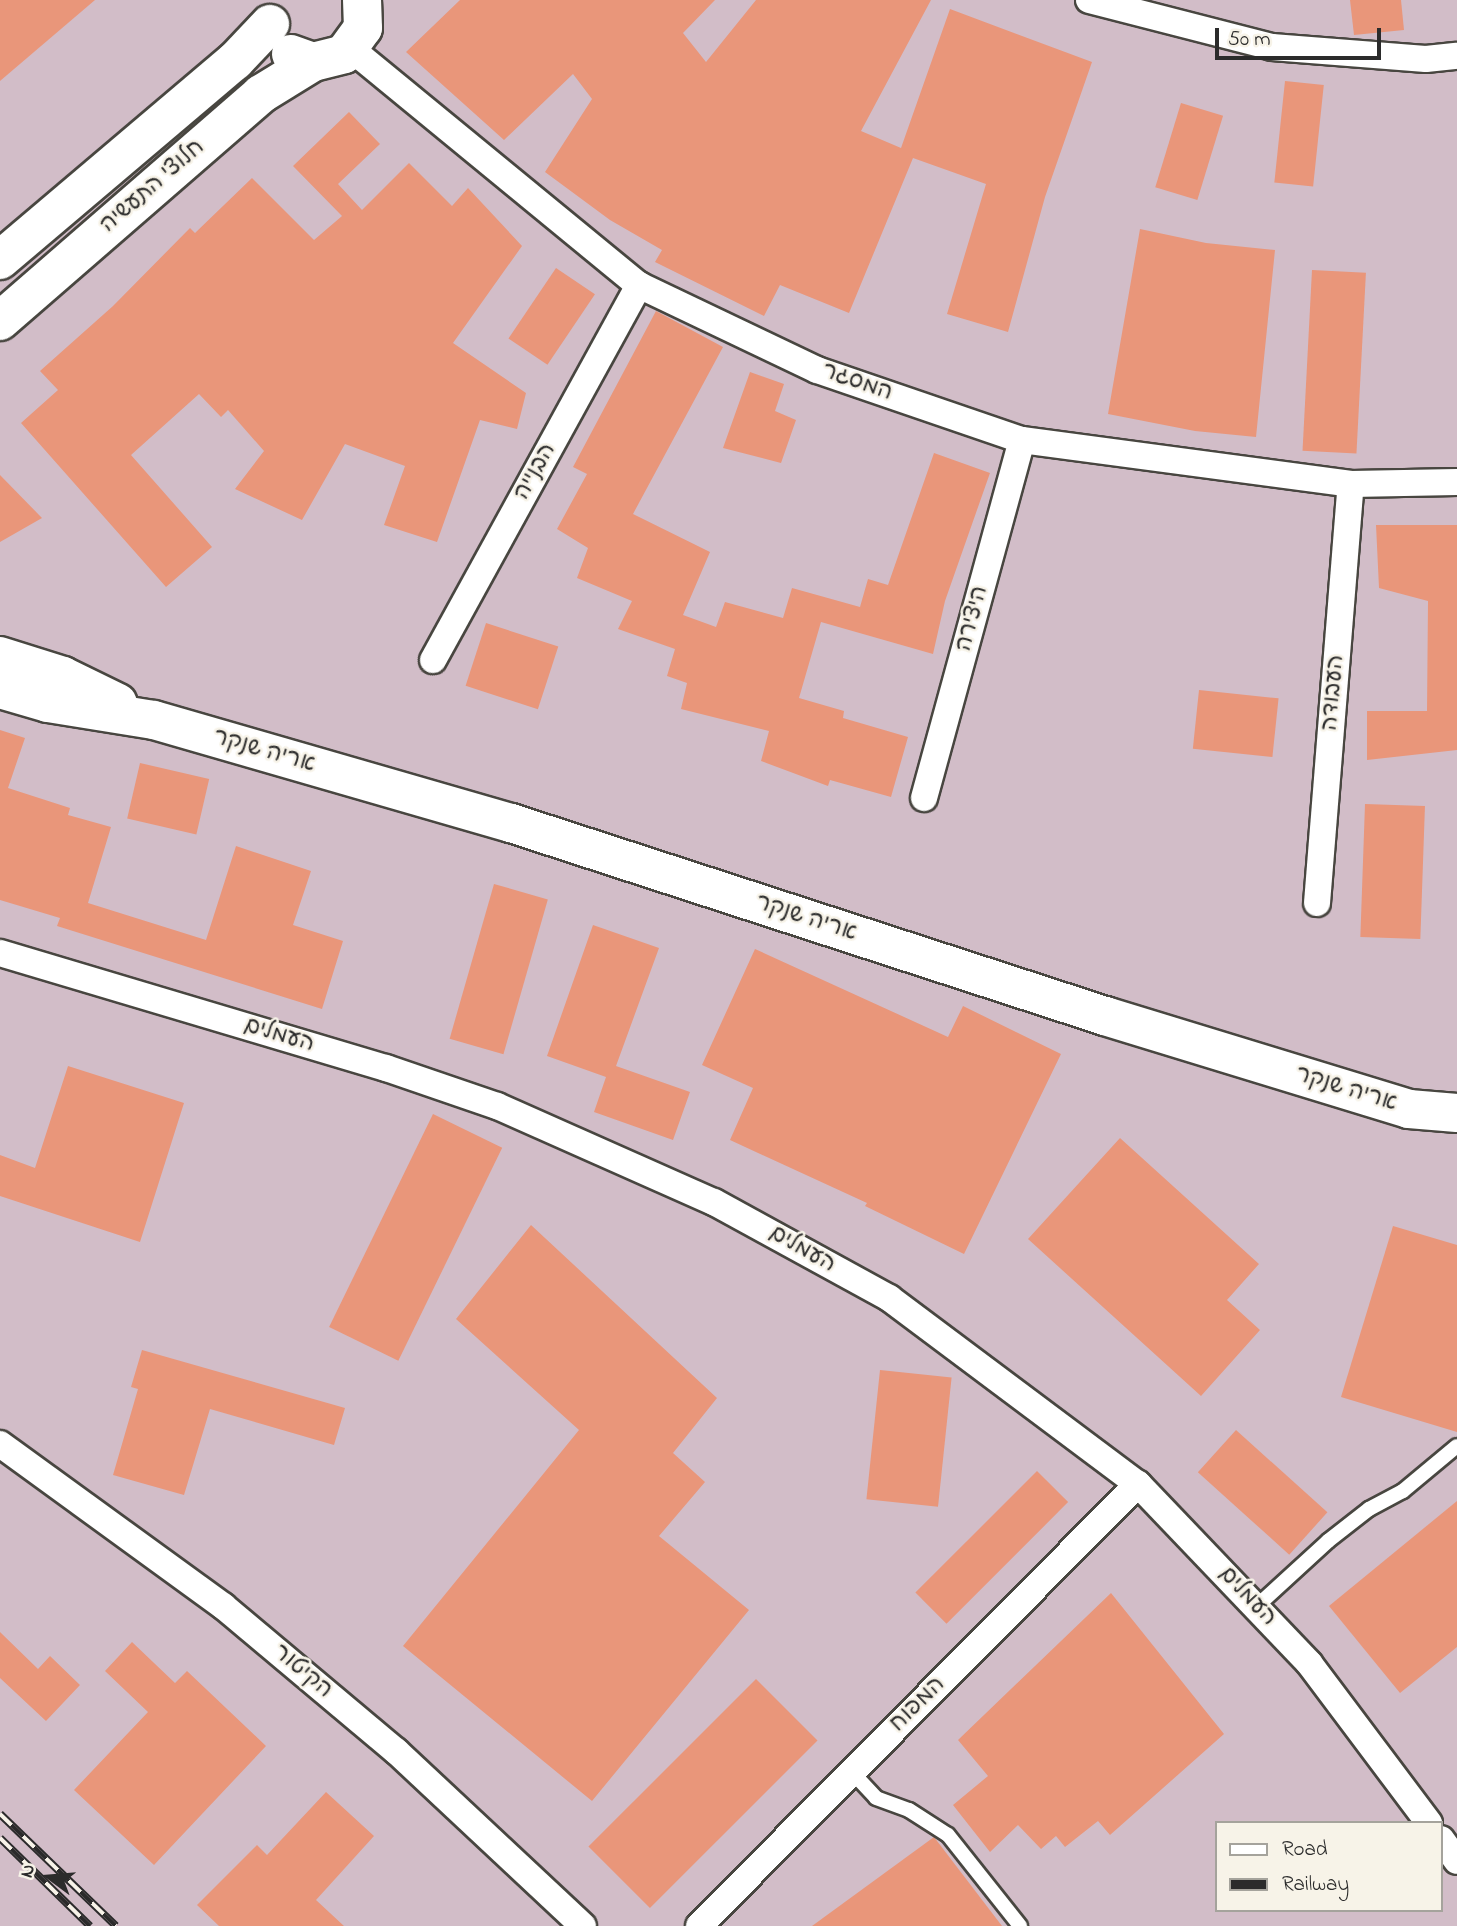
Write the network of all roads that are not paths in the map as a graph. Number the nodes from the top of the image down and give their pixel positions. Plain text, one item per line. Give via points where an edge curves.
1 (1089, 0) edge
2 (368, 4) edge
3 (271, 12) edge
4 (350, 48) junction
5 (1457, 56) edge
6 (313, 62) junction
7 (0, 260) edge
8 (639, 285) junction
9 (0, 321) edge
10 (1022, 440) junction
11 (1457, 482) edge
12 (1351, 484) junction
13 (0, 656) edge
14 (433, 660) dead end
15 (0, 689) edge
16 (155, 720) junction
17 (924, 798) dead end
18 (1317, 903) dead end
19 (0, 953) edge
20 (1457, 1113) edge
21 (0, 1444) edge
22 (1457, 1446) edge
23 (1138, 1484) junction
24 (1256, 1607) junction
25 (852, 1772) junction
26 (1428, 1821) edge
27 (1443, 1842) edge
28 (1457, 1861) edge
29 (583, 1926) edge
30 (698, 1926) edge
31 (1020, 1926) edge

1 - 5 street via 1272,47 1426,59
2 - 4 street via 363,28
3 - 6 street, חלוצי התעשיה via 285,50
3 - 7 street, חלוצי התעשיה via 235,61
4 - 6 street, חלוצי התעשיה via 329,61
4 - 8 street, המסגר
6 - 9 street, חלוצי התעשיה via 261,94
8 - 10 street, המסגר via 817,370
8 - 14 street, הבנייה
10 - 12 street, המסגר
10 - 17 street, היצירה
11 - 12 street, המסגר
12 - 18 street, העבודה
13 - 16 street, אריה שנקר via 63,676
15 - 16 street, אריה שנקר via 48,703
16 - 20 street, אריה שנקר via 512,822 1409,1109
19 - 23 street, העמלים via 386,1068 497,1106 702,1196 889,1298
21 - 29 street, הקיטור via 223,1606 396,1751
22 - 24 lane via 1403,1491 1369,1509 1328,1541
23 - 24 street, העמלים
23 - 25 street, המפוח
24 - 26 street, העמלים via 1309,1663
25 - 30 street, המפוח
25 - 31 lane via 876,1798 909,1810 948,1835
27 - 28 street

